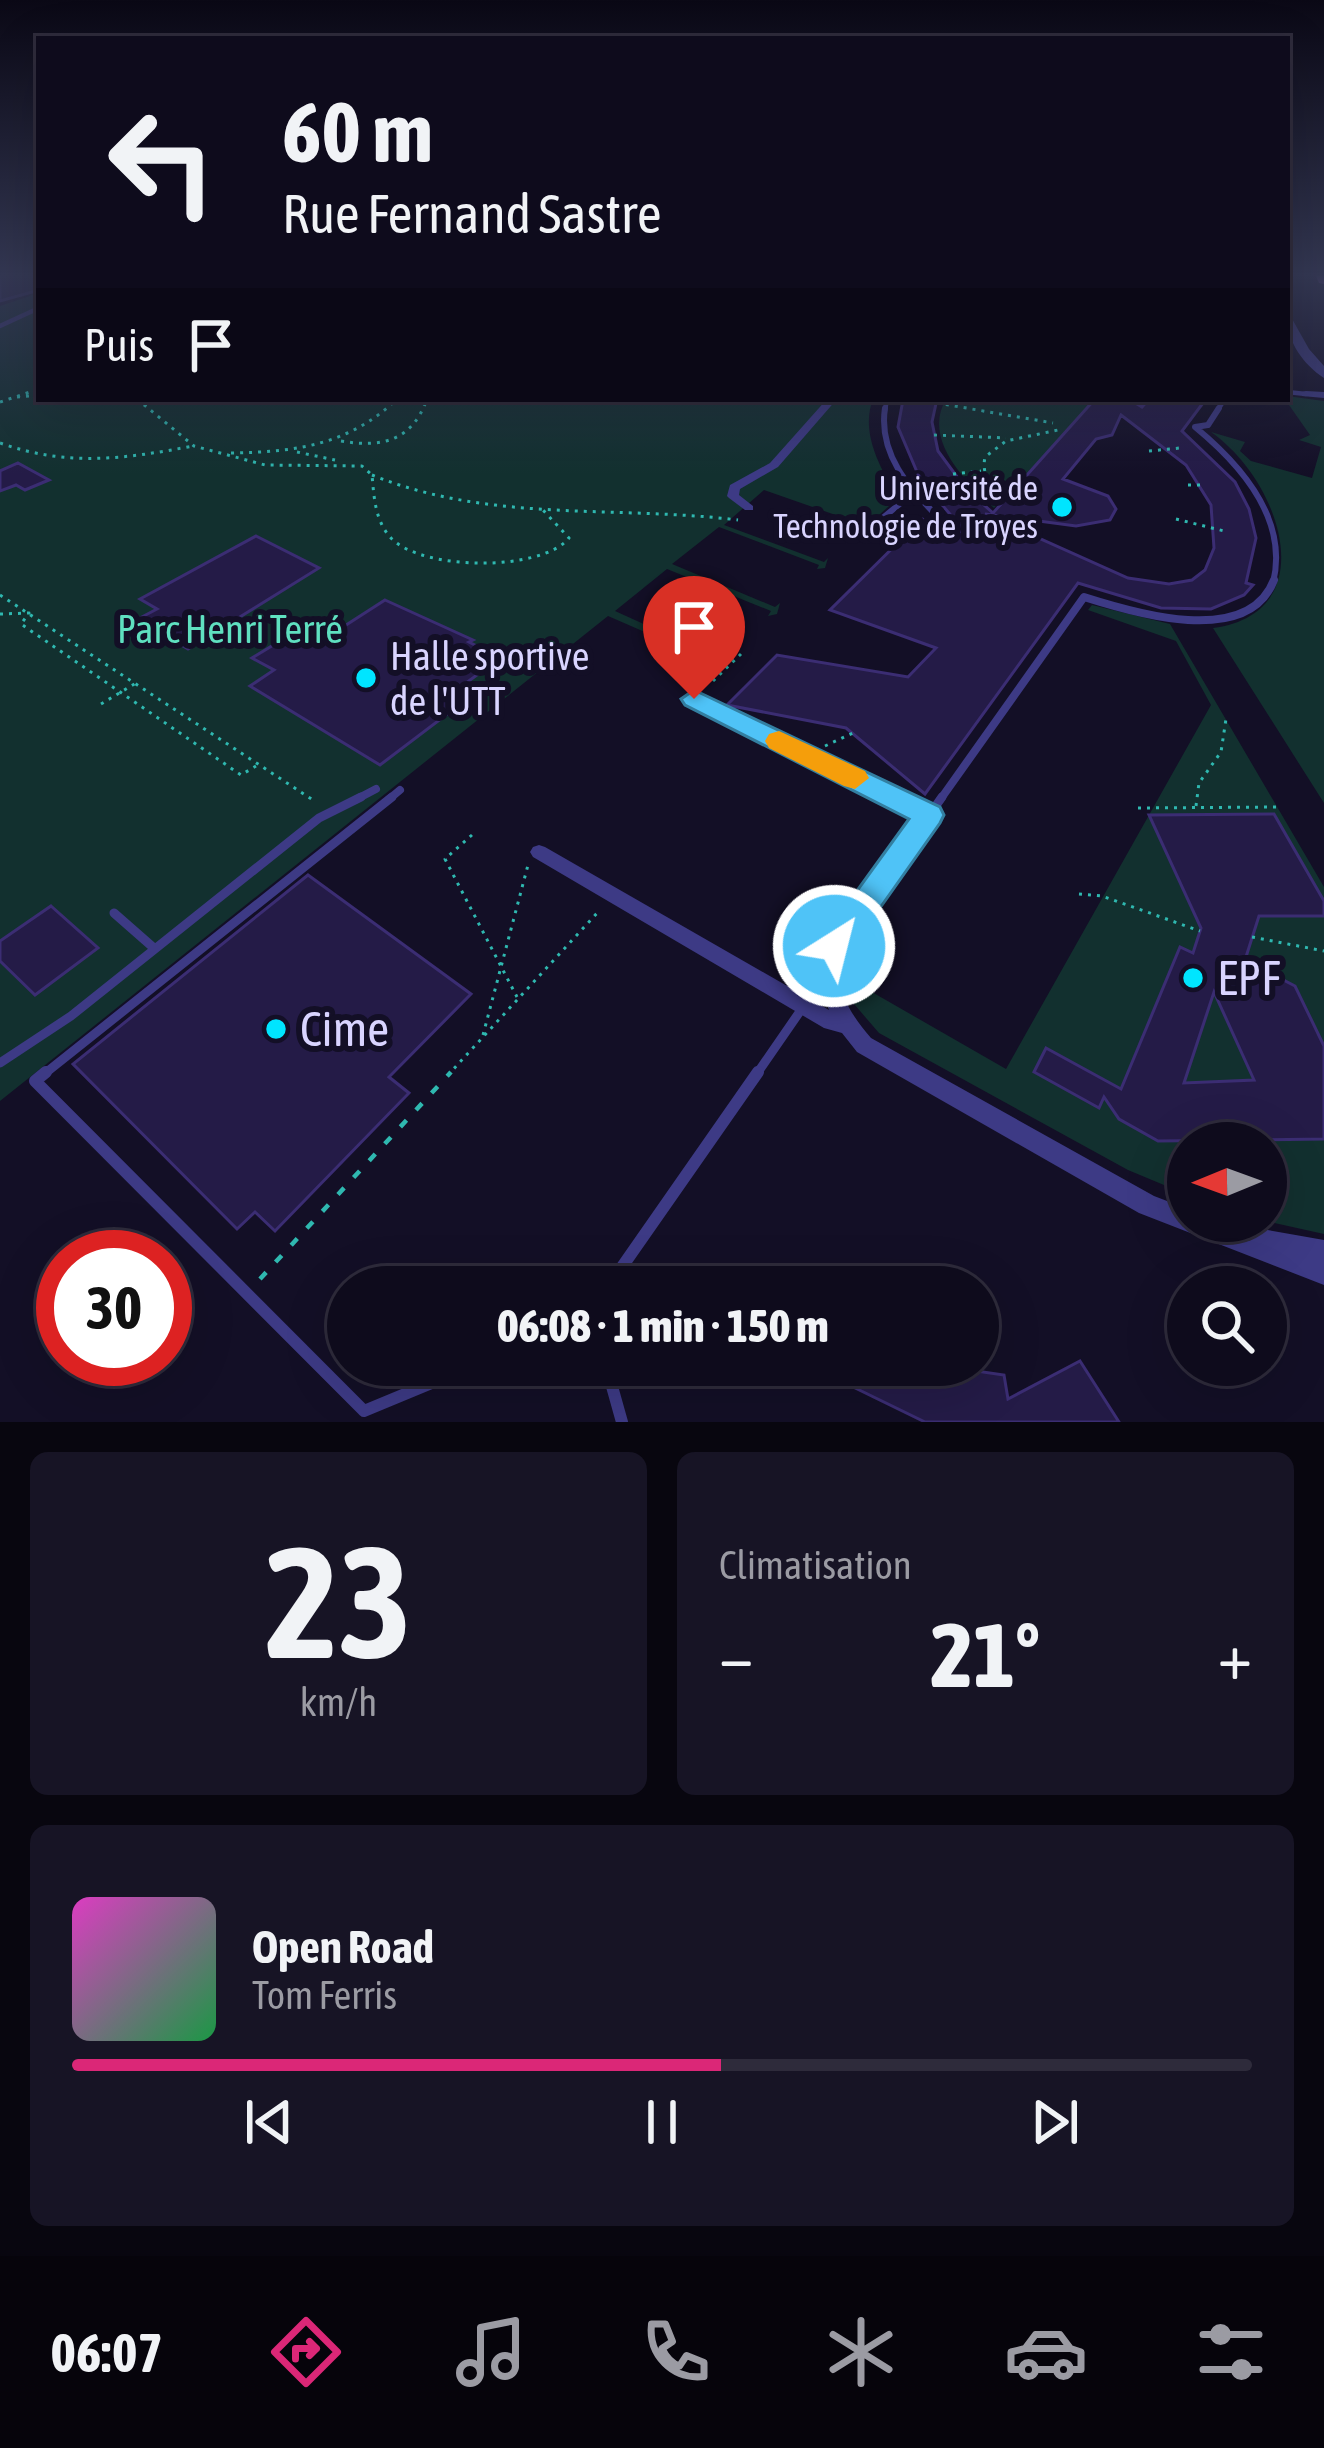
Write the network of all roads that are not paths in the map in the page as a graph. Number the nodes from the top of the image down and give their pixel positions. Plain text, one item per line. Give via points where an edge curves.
1 (1298, 340) edge
2 (1324, 374) edge
3 (1290, 392) edge
4 (1306, 394) joint
5 (1324, 395) edge
6 (829, 402) edge
7 (886, 402) edge
8 (1223, 402) edge
9 (913, 493) junction
10 (750, 515) road end
11 (939, 518) dead end
12 (862, 535) dead end
13 (694, 699) dead end
14 (376, 789) dead end
15 (400, 790) dead end
16 (929, 815) junction
17 (539, 851) road end
18 (114, 913) dead end
19 (155, 949) junction
20 (804, 1006) junction
21 (846, 1024) junction
22 (0, 1064) edge
23 (1167, 1213) edge
24 (1242, 1242) edge
25 (1270, 1242) edge
26 (1324, 1252) edge
27 (623, 1266) edge
28 (1324, 1273) edge
29 (327, 1374) edge
30 (339, 1386) edge
31 (424, 1386) edge
32 (612, 1386) edge
33 (622, 1422) edge

1 - 2 street
3 - 4 lane
4 - 5 street
6 - 10 street via 774,465 734,487
7 - 9 lane via 888,452
8 - 16 lane via 1208,425 1195,427 1262,495 1278,568 1267,596 1207,619 1127,612 1084,597
9 - 11 lane
9 - 12 lane
13 - 16 street
14 - 19 lane via 332,812
15 - 29 lane via 34,1081
16 - 21 street via 831,952 828,989
17 - 20 street
18 - 19 lane
19 - 22 lane
20 - 21 street
20 - 27 lane
21 - 23 street via 864,1045
24 - 28 street
25 - 26 street
30 - 31 lane via 364,1411
32 - 33 lane

